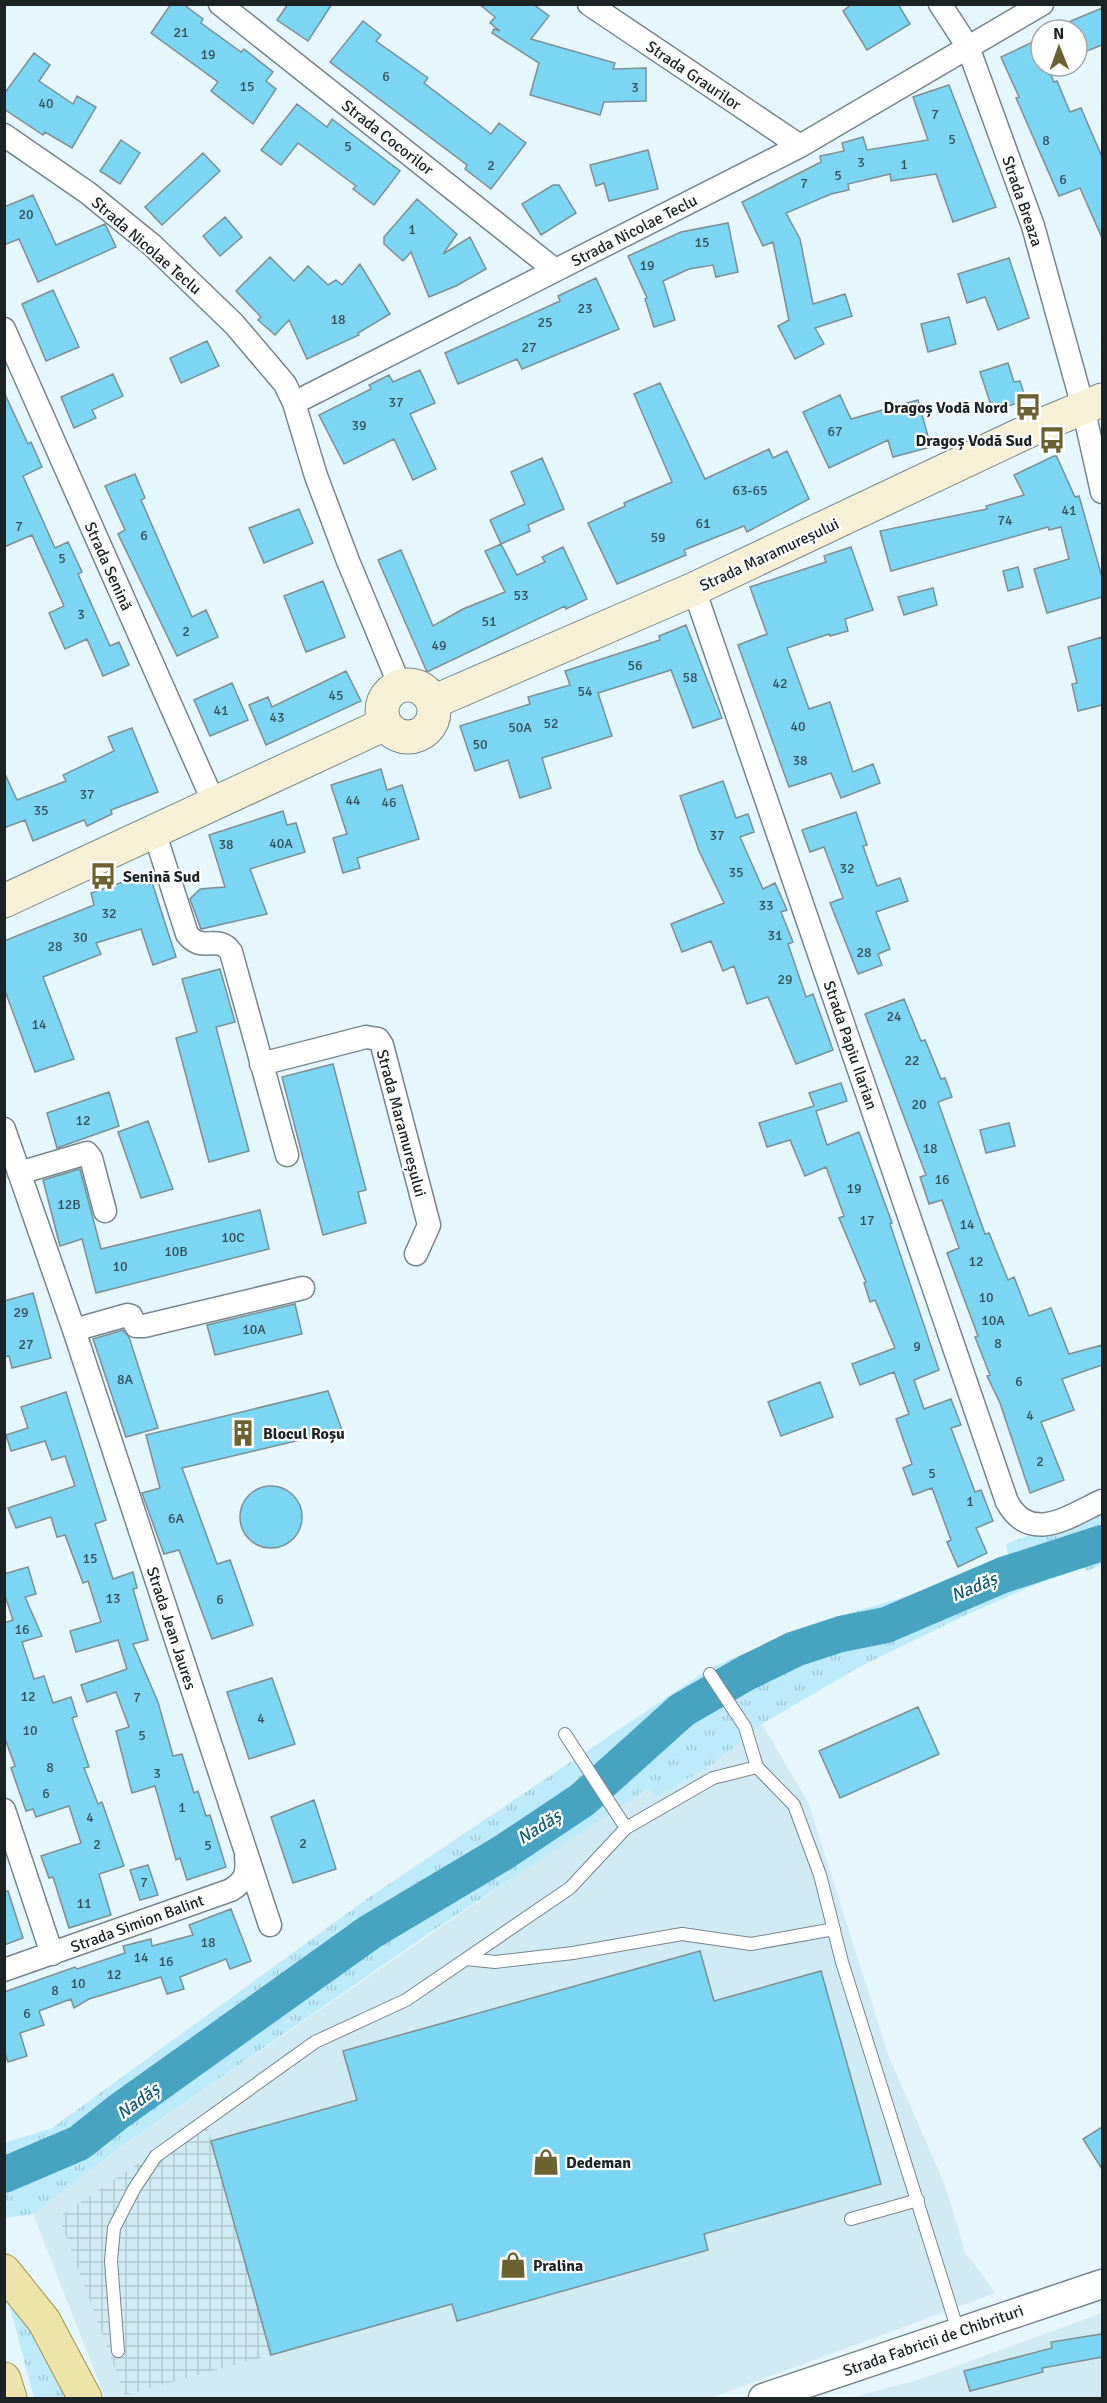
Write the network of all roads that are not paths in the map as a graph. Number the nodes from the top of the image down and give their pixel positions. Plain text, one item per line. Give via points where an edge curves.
1 (220, 4) edge
2 (589, 4) edge
3 (940, 4) edge
4 (1042, 4) edge
5 (968, 47) junction
6 (4, 135) edge
7 (800, 146) junction
8 (555, 270) junction
9 (4, 329) edge
10 (294, 403) junction
11 (1093, 403) edge
12 (1102, 492) edge
13 (694, 589) junction
14 (400, 686) junction
15 (433, 702) junction
16 (385, 724) junction
17 (214, 803) junction
18 (154, 831) junction
19 (4, 901) edge
20 (261, 1064) junction
21 (4, 1129) edge
22 (287, 1155) dead end
23 (19, 1173) junction
24 (105, 1211) dead end
25 (416, 1254) dead end
26 (303, 1288) dead end
27 (74, 1330) junction
28 (1102, 1502) edge
29 (710, 1674) dead end
30 (565, 1734) dead end
31 (757, 1767) junction
32 (4, 1810) edge
33 (626, 1828) junction
34 (246, 1856) junction
35 (270, 1925) dead end
36 (834, 1929) junction
37 (52, 1954) junction
38 (466, 1959) junction
39 (4, 1970) edge
40 (918, 2200) junction
41 (851, 2219) dead end
42 (4, 2271) edge
43 (1102, 2284) edge
44 (957, 2331) junction
45 (118, 2351) dead end
46 (4, 2379) edge
47 (10, 2398) edge
48 (86, 2398) edge
49 (763, 2398) edge

1 - 8 street, Strada Cocorilor
2 - 7 street, Strada Graurilor
3 - 5 street, Strada Breaza
4 - 5 street, Strada Nicolae Teclu
5 - 7 street, Strada Nicolae Teclu
5 - 11 street, Strada Breaza
6 - 10 street, Strada Nicolae Teclu via 88,193 152,245 266,358
7 - 8 street, Strada Nicolae Teclu
8 - 10 street, Strada Nicolae Teclu
9 - 17 street, Strada Senină
10 - 14 street, Strada Nicolae Teclu via 316,476
11 - 12 street, Strada Breaza
11 - 13 main road, Strada Maramureșului
13 - 15 main road, Strada Maramureșului
13 - 28 street, Strada Papiu Ilarian via 1008,1502 1015,1515 1028,1524 1047,1525
14 - 15 main road via 422,689
14 - 16 main road via 385,699
15 - 16 main road via 429,727 416,736 397,735
16 - 17 main road
17 - 18 main road
18 - 19 main road
18 - 20 street via 193,942 220,943 231,952
20 - 22 street
20 - 25 street, Strada Maramureșului via 366,1037 378,1039 429,1225
21 - 23 street, Strada Jean Jaures
23 - 24 street via 87,1153
23 - 27 street, Strada Jean Jaures
26 - 27 street via 144,1326 136,1326 127,1315
27 - 34 street, Strada Jean Jaures
29 - 31 lane via 745,1727
30 - 33 lane
31 - 33 lane via 713,1778
31 - 36 lane via 794,1805 820,1875
32 - 37 street
33 - 38 lane via 570,1888
34 - 35 street, Strada Jean Jaures
34 - 37 street, Strada Simion Balint via 248,1870 244,1881 231,1890
36 - 38 lane via 751,1944 682,1934 573,1953 495,1962
36 - 40 lane
37 - 39 street, Strada Simion Balint
38 - 45 lane via 406,2000 315,2042 156,2156 114,2228 111,2261
40 - 41 lane
40 - 44 lane
42 - 48 main road via 44,2321
43 - 44 street, Strada Fabricii de Chibrituri
44 - 49 street, Strada Fabricii de Chibrituri
46 - 47 main road

